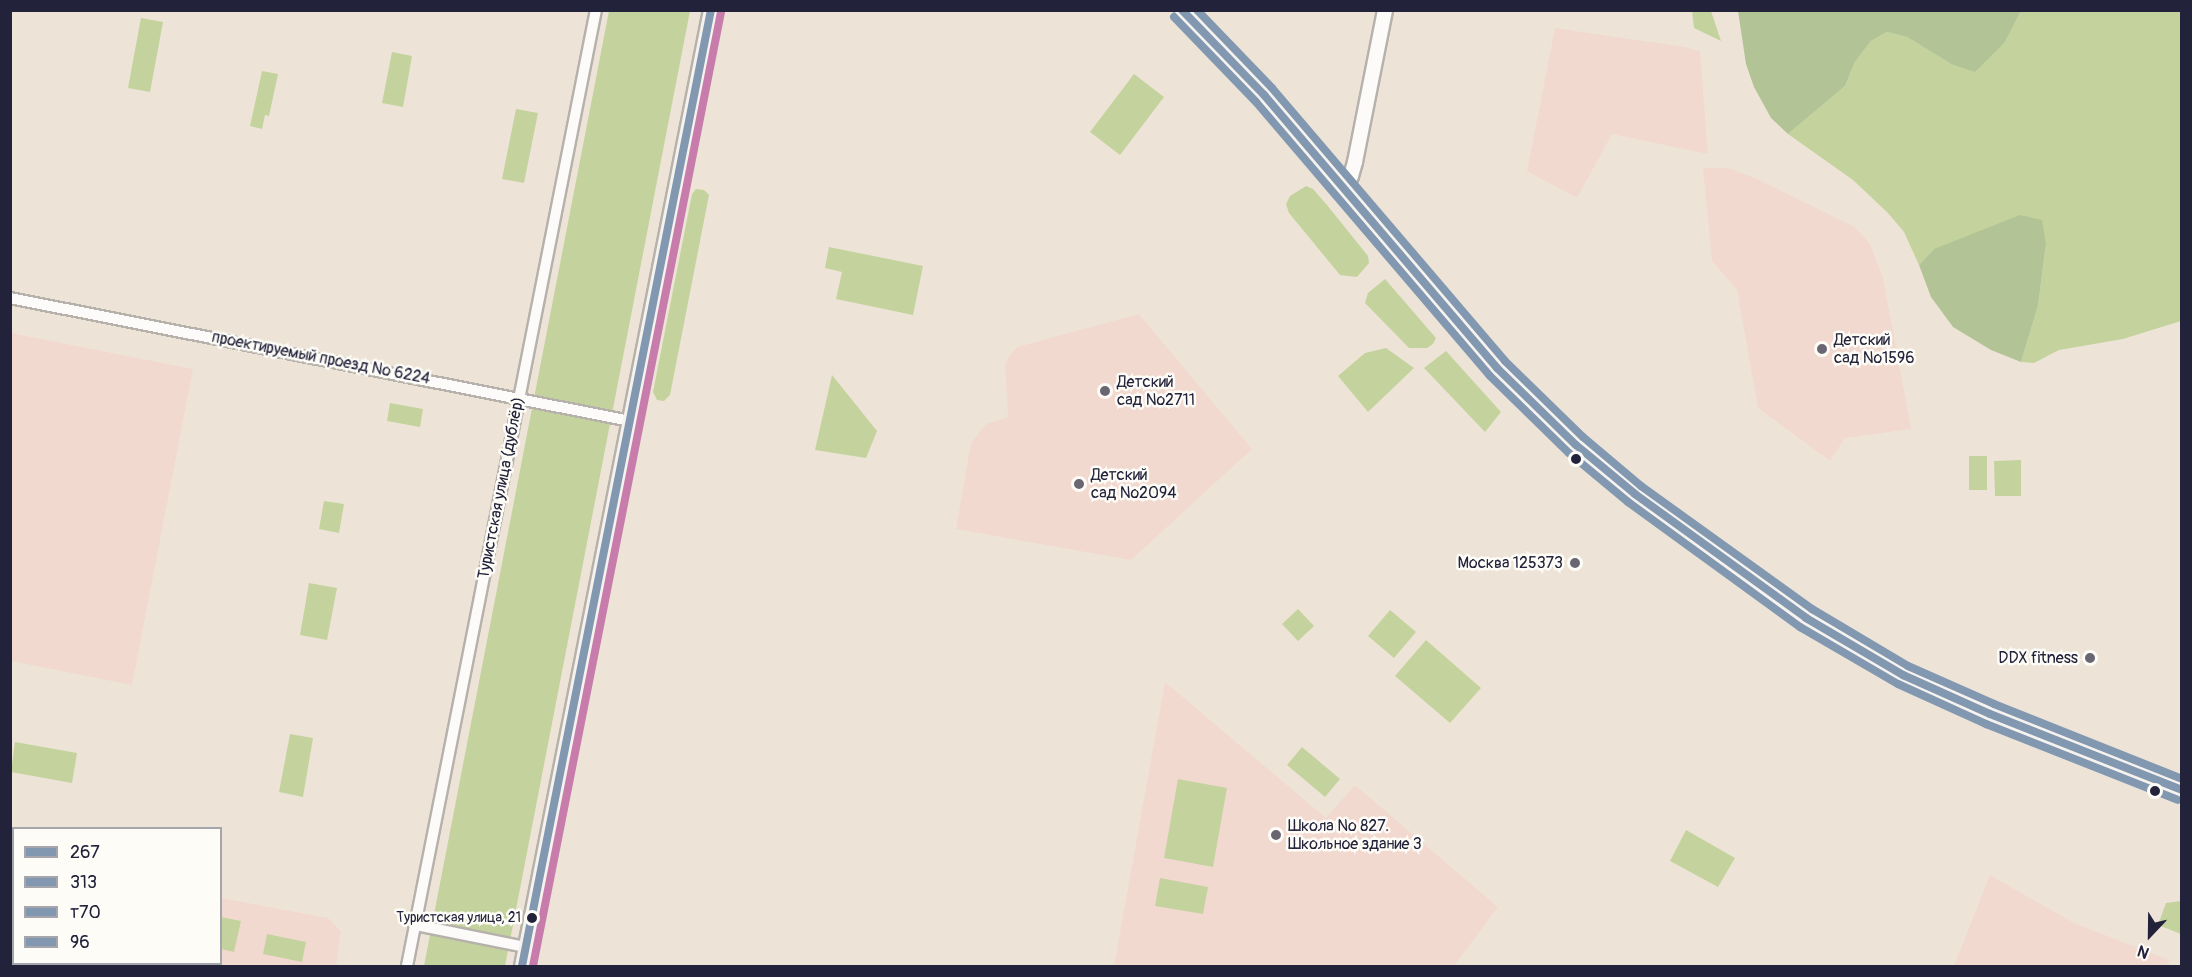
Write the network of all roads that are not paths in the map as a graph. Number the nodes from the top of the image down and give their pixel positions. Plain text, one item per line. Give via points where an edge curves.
1 (596, 10) edge
2 (711, 10) edge
3 (1182, 10) edge
4 (1385, 10) edge
5 (1344, 189) junction
6 (10, 298) edge
7 (519, 398) junction
8 (630, 421) junction
9 (2181, 790) edge
10 (416, 925) junction
11 (525, 947) junction
12 (407, 966) edge
13 (522, 966) edge

1 - 7 street, Туристская улица (дублёр)
2 - 8 main road
3 - 5 main road via 1264,95
4 - 5 street via 1355,162
5 - 9 main road via 1469,338 1551,423 1635,494 1762,588 1839,639 1921,683
6 - 7 street, проектируемый проезд № 6224
7 - 8 street, проектируемый проезд № 6224
7 - 10 street, Туристская улица (дублёр)
8 - 11 main road
10 - 11 street
10 - 12 street, Туристская улица (дублёр)
11 - 13 main road

